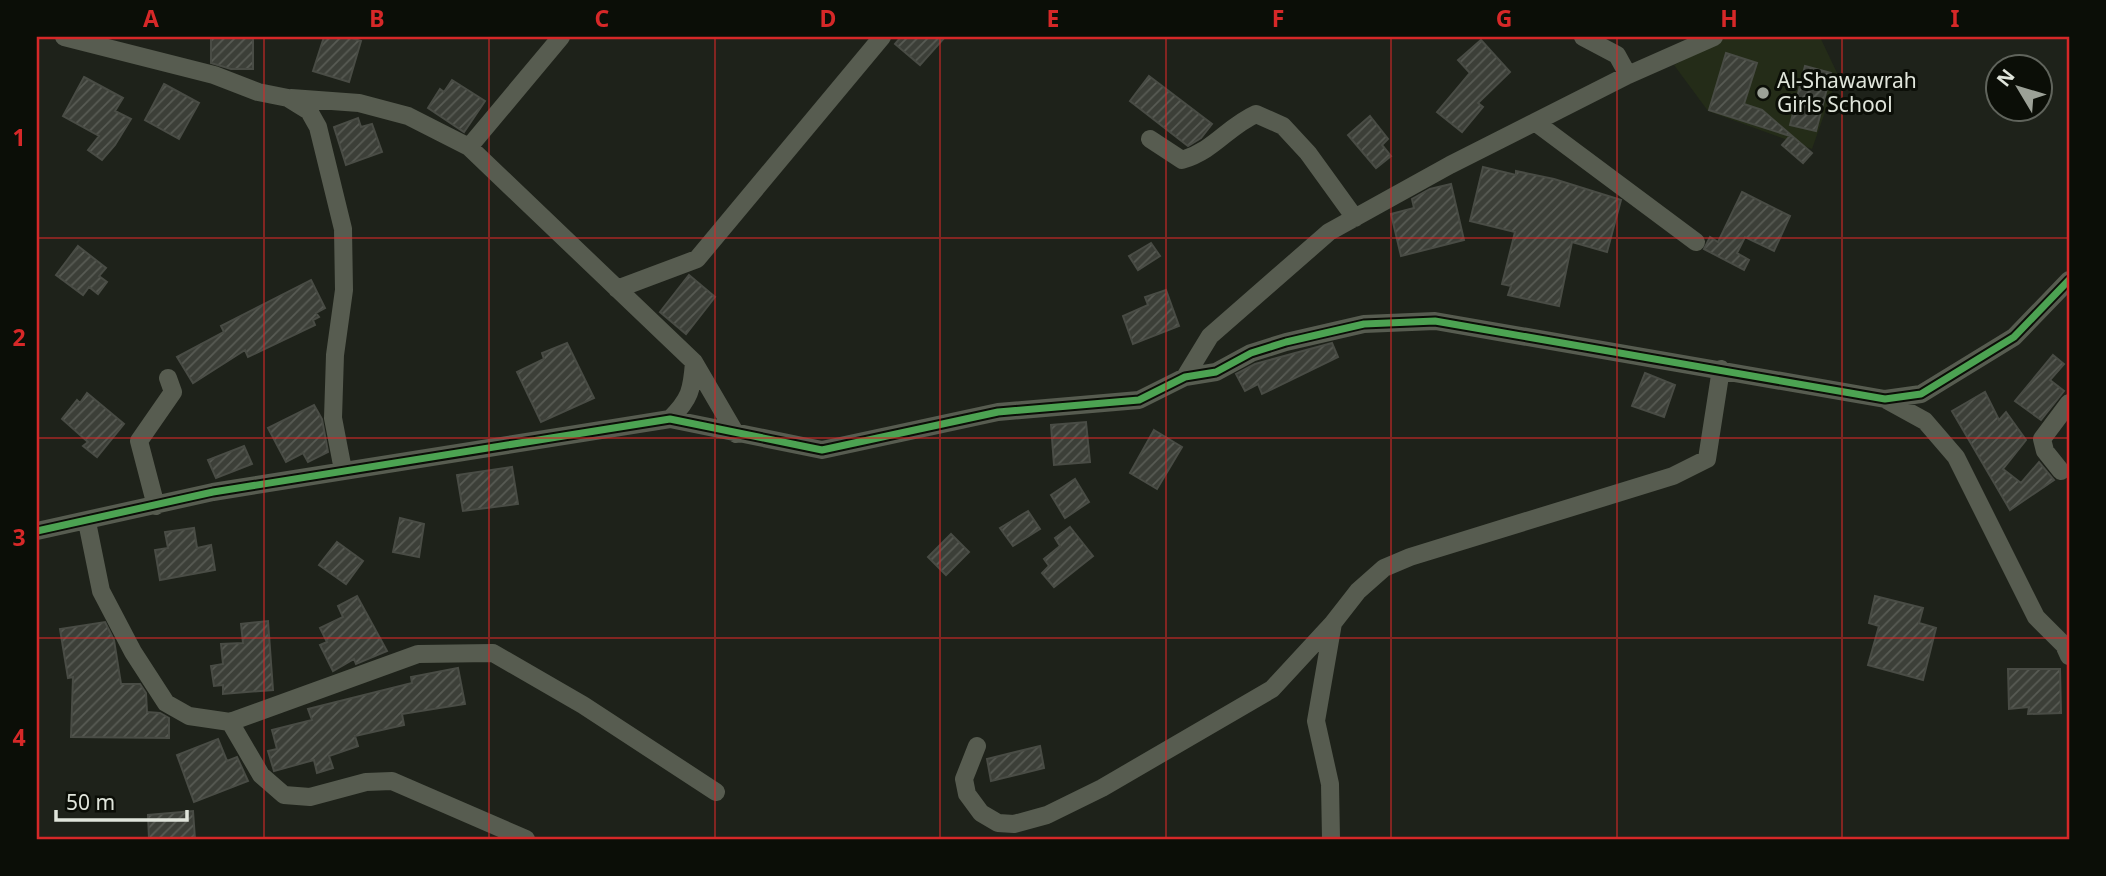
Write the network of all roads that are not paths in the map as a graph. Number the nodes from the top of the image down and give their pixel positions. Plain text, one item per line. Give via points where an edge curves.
1 (64, 37) edge
2 (561, 37) edge
3 (882, 37) edge
4 (1583, 37) edge
5 (1714, 37) edge
6 (1628, 75) junction
7 (288, 98) junction
8 (1535, 122) junction
9 (1150, 139) dead end
10 (469, 147) junction
11 (1355, 218) junction
12 (1696, 242) dead end
13 (2069, 280) edge
14 (617, 289) junction
15 (694, 362) junction
16 (1721, 369) junction
17 (1185, 377) junction
18 (168, 378) dead end
19 (1885, 399) junction
20 (2069, 403) edge
21 (670, 419) junction
22 (736, 434) junction
23 (343, 470) junction
24 (2061, 471) dead end
25 (156, 506) junction
26 (87, 522) junction
27 (37, 531) edge
28 (1333, 623) junction
29 (2069, 656) edge
30 (230, 722) junction
31 (977, 747) dead end
32 (716, 792) dead end
33 (526, 839) edge
34 (1331, 839) edge

1 - 7 street
2 - 10 street
3 - 14 street via 697,259
4 - 6 street via 1617,55
5 - 6 street
6 - 8 street
7 - 10 street via 372,106 408,116
7 - 23 street via 309,111 318,127 343,229 344,290 333,418
8 - 11 street
8 - 12 street
9 - 11 street via 1182,160 1199,155 1239,121 1256,114 1283,126
10 - 14 street
11 - 17 street via 1329,232 1210,336
13 - 19 street via 2014,337 1921,394
14 - 15 street
15 - 21 street via 686,402
15 - 22 street
16 - 17 street via 1435,321 1364,324 1286,342 1251,353 1216,372
16 - 19 street
16 - 28 street via 1706,459 1674,476 1410,556 1384,568
17 - 22 street via 1139,400 998,412 822,450
18 - 25 street via 173,392 139,441
19 - 29 street via 1925,421 1956,457 2036,617
20 - 24 street via 2042,439 2045,451
21 - 22 street
21 - 23 street
23 - 25 street
25 - 26 street
26 - 27 street
26 - 30 street via 101,591 166,703 189,716
28 - 31 street via 1272,689 1047,815 1014,824 998,823 981,813 967,794 964,779
28 - 34 street via 1316,721 1330,784
30 - 32 street via 418,654 494,653
30 - 33 street via 261,775 284,795 310,797 366,782 392,781

